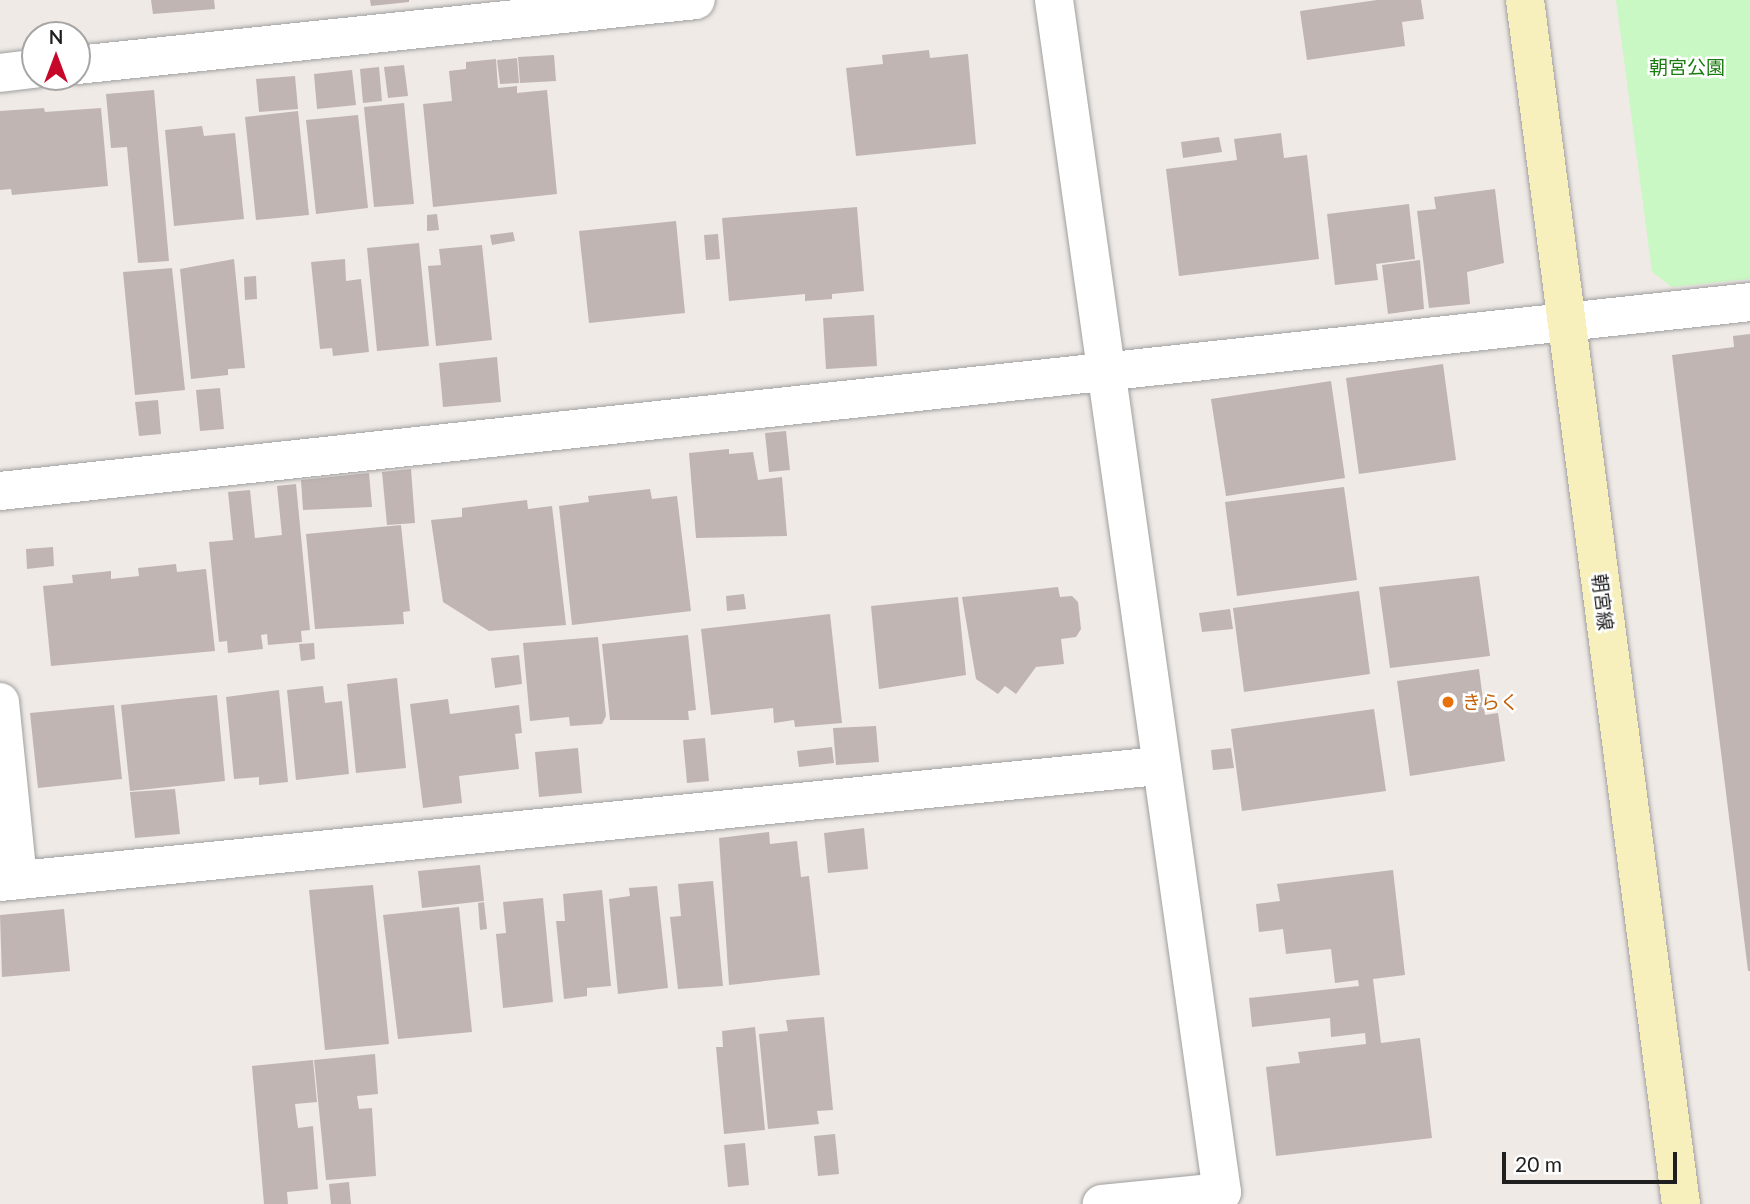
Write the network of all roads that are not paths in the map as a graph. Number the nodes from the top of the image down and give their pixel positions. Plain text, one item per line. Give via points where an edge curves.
1 (696, 0) edge
2 (1054, 0) edge
3 (1524, 0) edge
4 (91, 64) edge
5 (21, 71) edge
6 (0, 73) edge
7 (1750, 302) edge
8 (1566, 320) junction
9 (1103, 372) junction
10 (0, 491) edge
11 (0, 702) edge
12 (1159, 766) junction
13 (9, 881) edge
14 (1102, 1204) edge
15 (1681, 1204) edge

1 - 4 street
2 - 9 street
3 - 8 street, 朝宮線
5 - 6 street
7 - 8 street
8 - 9 street
8 - 15 street, 朝宮線
9 - 10 street
9 - 12 street
11 - 13 street
12 - 13 street
12 - 14 street via 1222,1192

